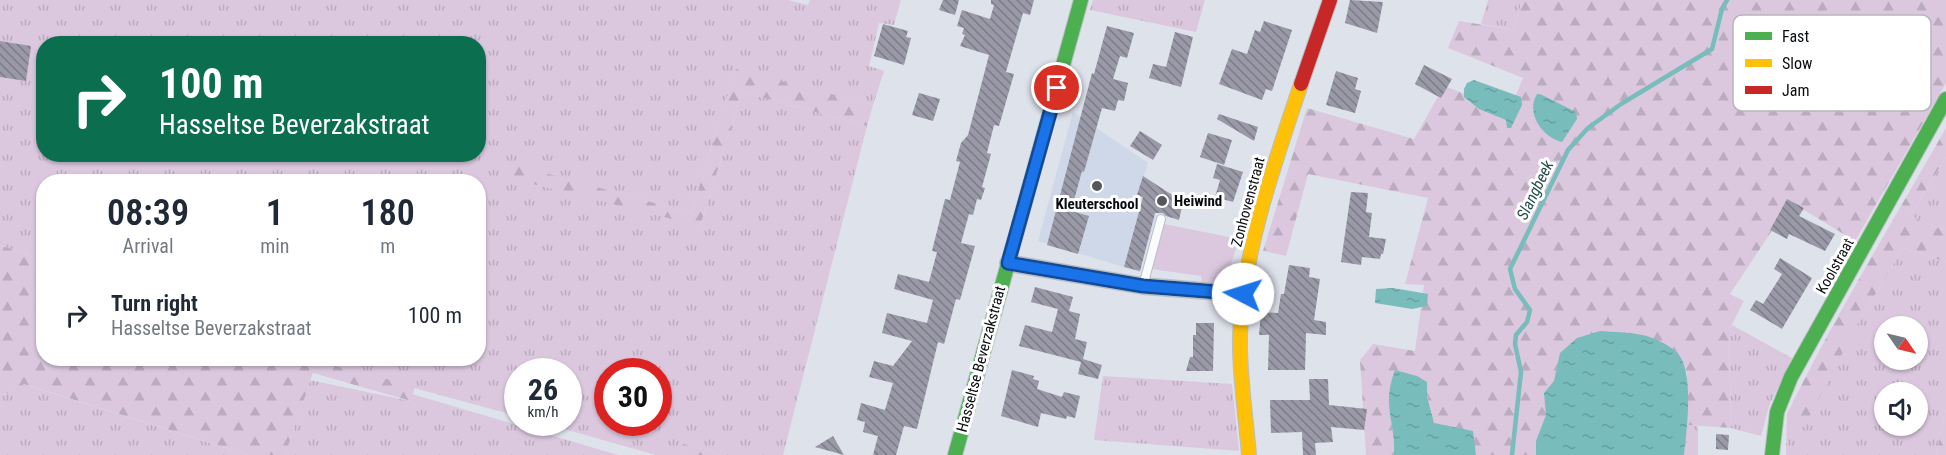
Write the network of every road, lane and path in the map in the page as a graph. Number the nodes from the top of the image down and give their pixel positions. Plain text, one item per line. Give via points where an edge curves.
1 (1081, 0) edge
2 (1330, 0) edge
3 (1946, 99) edge
4 (1161, 219) dead end
5 (1008, 263) junction
6 (1143, 286) junction
7 (1243, 294) junction
8 (955, 455) edge
9 (1249, 455) edge
10 (1772, 455) edge

1 - 5 street, Hasseltse Beverzakstraat
2 - 7 street, Zonhovenstraat via 1278,153
3 - 10 street, Koolstraat via 1791,378 1777,412
4 - 6 lane
5 - 6 street
5 - 8 street, Hasseltse Beverzakstraat
6 - 7 street
7 - 9 street, Zonhovenstraat via 1240,338

